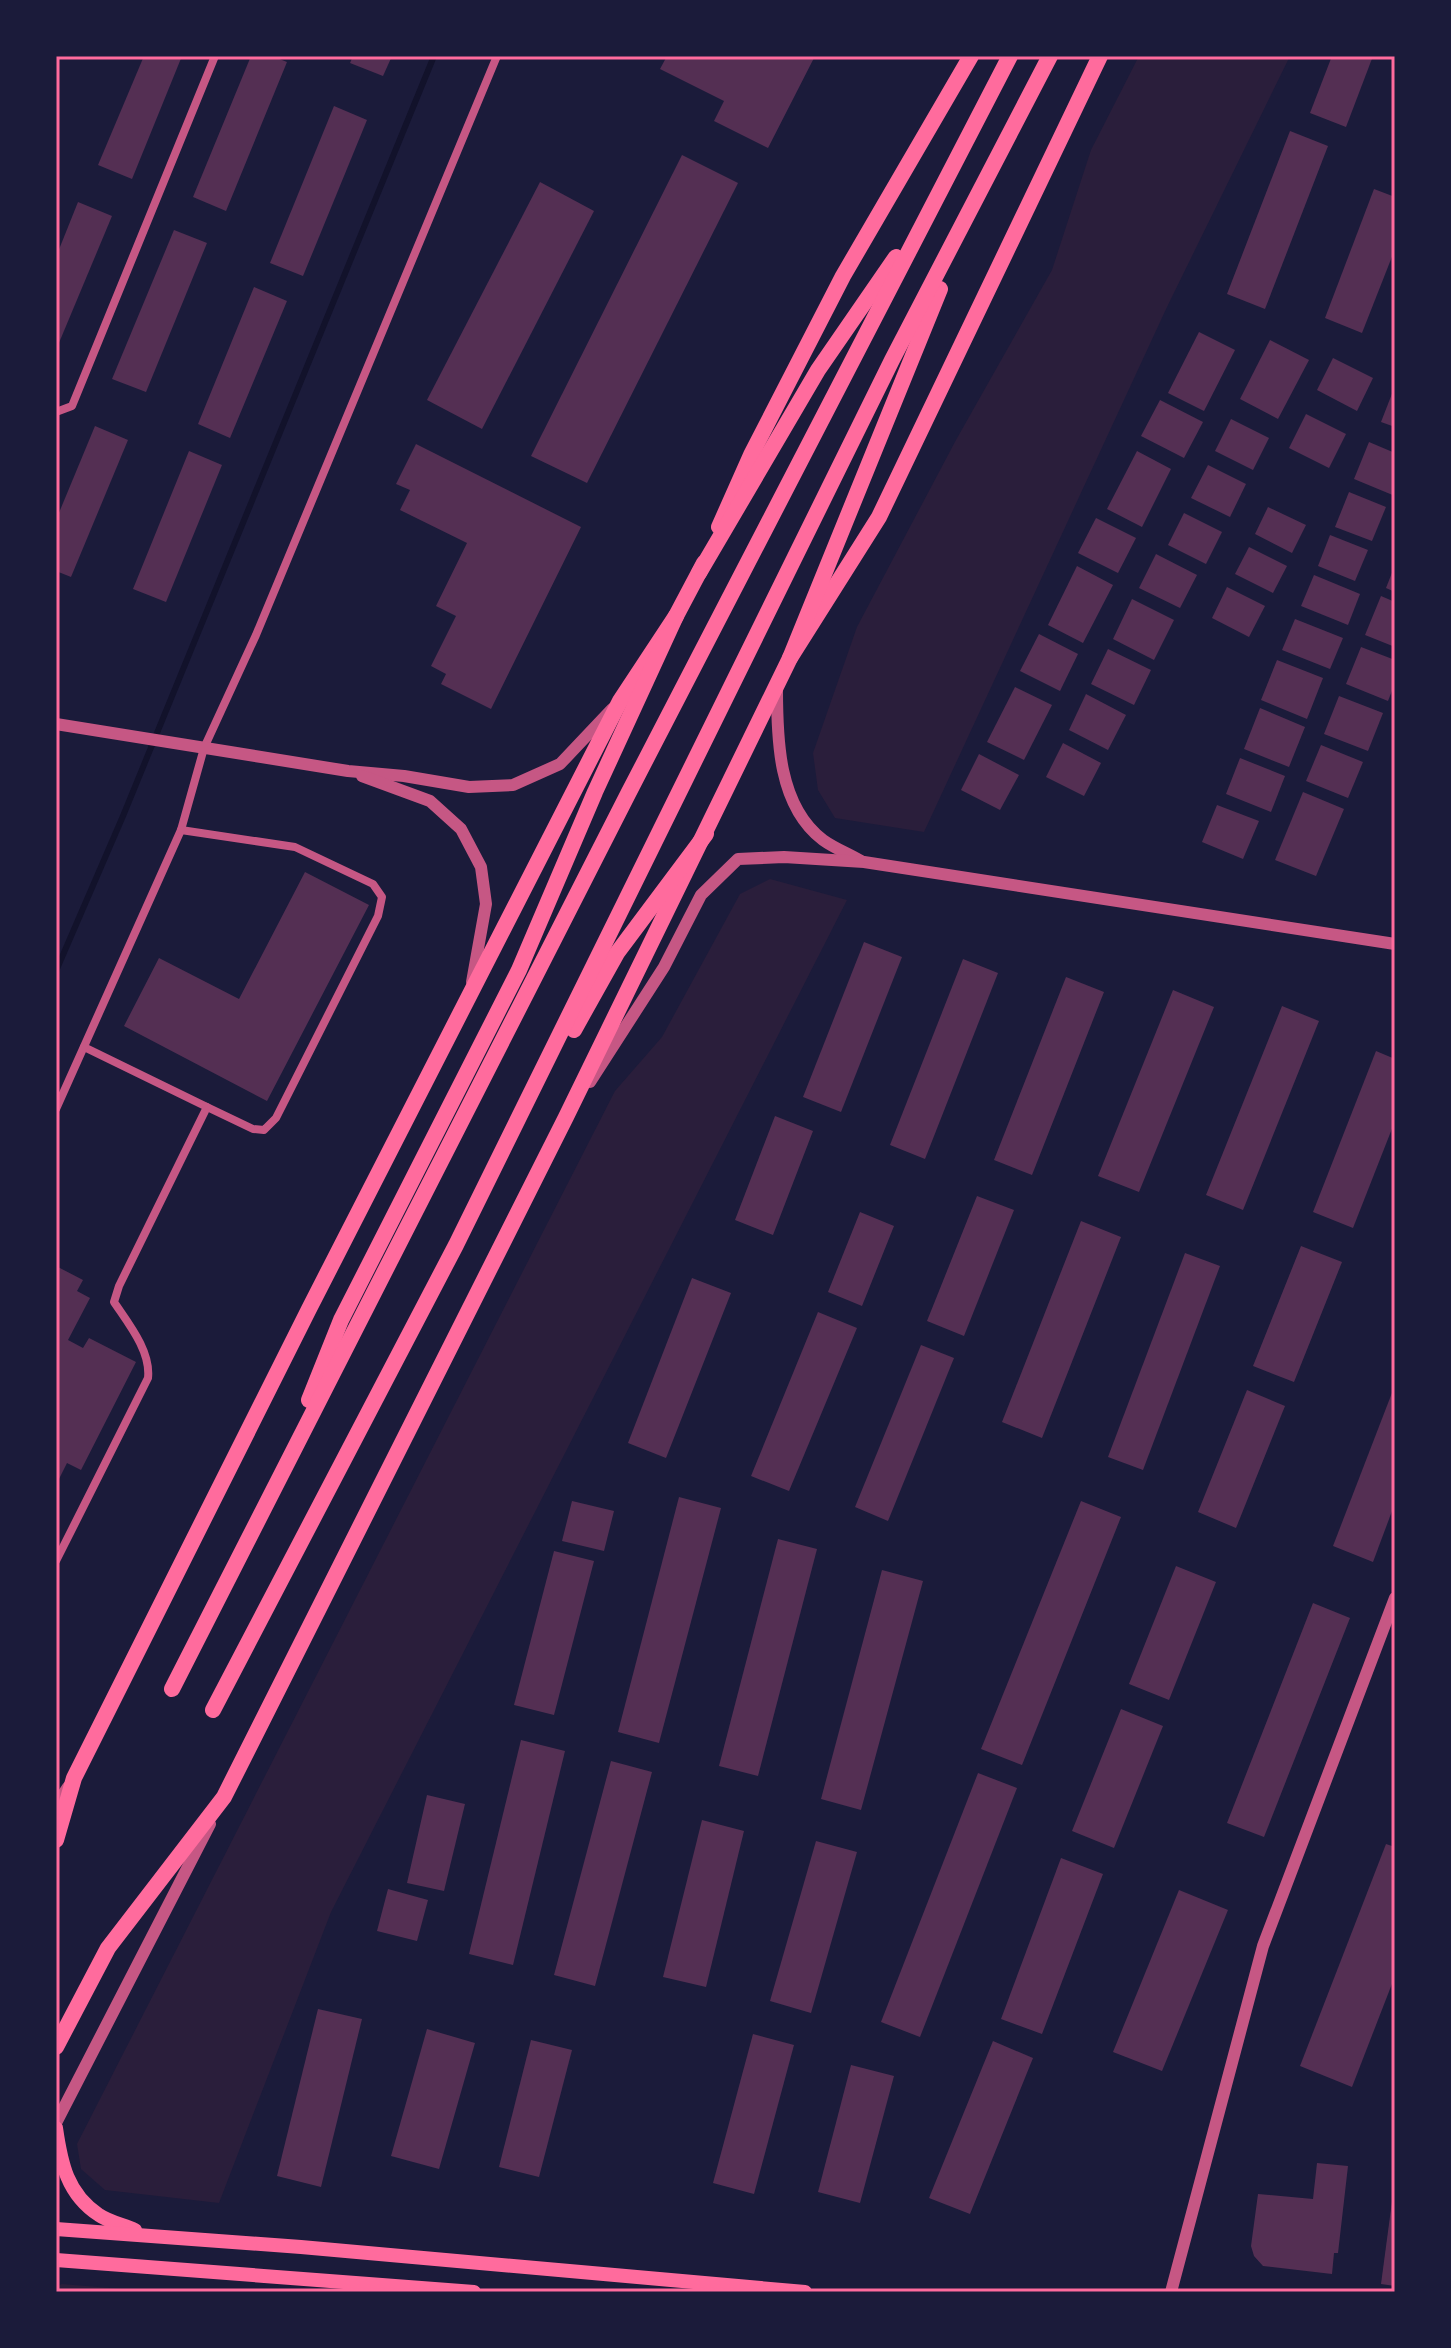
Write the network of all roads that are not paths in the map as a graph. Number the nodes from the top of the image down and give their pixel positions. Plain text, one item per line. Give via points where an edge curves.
1 (215, 56) edge
2 (497, 56) edge
3 (971, 56) edge
4 (1010, 56) edge
5 (1050, 56) edge
6 (1100, 56) edge
7 (934, 204) junction
8 (971, 212) junction
9 (56, 412) edge
10 (699, 573) junction
11 (676, 616) junction
12 (790, 658) junction
13 (777, 689) junction
14 (620, 701) junction
15 (56, 724) edge
16 (204, 748) junction
17 (348, 771) junction
18 (181, 830) junction
19 (706, 834) junction
20 (864, 862) junction
21 (1395, 944) edge
22 (469, 999) junction
23 (84, 1047) junction
24 (207, 1107) junction
25 (56, 1109) edge
26 (566, 1117) junction
27 (456, 1245) junction
28 (270, 1497) junction
29 (56, 1561) edge
30 (1395, 1598) edge
31 (172, 1689) dead end
32 (213, 1710) dead end
33 (74, 1778) junction
34 (224, 1797) junction
35 (56, 1805) edge
36 (56, 1840) edge
37 (56, 2047) edge
38 (56, 2125) edge
39 (56, 2229) edge
40 (150, 2236) junction
41 (56, 2260) edge
42 (294, 2286) edge
43 (474, 2292) edge
44 (805, 2292) edge
45 (1171, 2292) edge

1 - 9 street via 72,406
2 - 16 street
3 - 10 main road via 843,276 751,455
4 - 7 main road
5 - 8 main road
6 - 12 main road via 879,517
7 - 10 main road via 818,370
7 - 28 main road
8 - 12 main road
8 - 27 main road via 892,360
10 - 11 main road
11 - 14 main road
11 - 28 main road via 519,970 341,1320
12 - 13 main road
13 - 19 main road
13 - 20 street via 784,774 798,812 822,839
14 - 17 street via 560,764 513,785 469,787
14 - 22 main road
15 - 16 street
16 - 17 street
16 - 18 street
17 - 22 street via 430,801 461,829 481,867 486,904
18 - 23 street
18 - 24 street via 295,847 373,884 382,897 378,916 276,1118 264,1130 253,1129
19 - 26 main road
19 - 27 main road via 617,953
20 - 21 street
20 - 26 street via 738,859 701,895 641,1005
22 - 33 main road
23 - 24 street
23 - 25 street
24 - 29 street via 114,1302 141,1346 148,1378
26 - 34 main road
27 - 32 main road
28 - 31 main road
30 - 45 street via 1263,1946
33 - 35 street
33 - 36 main road
34 - 37 main road via 108,1948
34 - 38 street
38 - 40 main road via 62,2169 78,2196 100,2216
39 - 40 main road
40 - 44 main road
41 - 42 main road
42 - 43 main road

